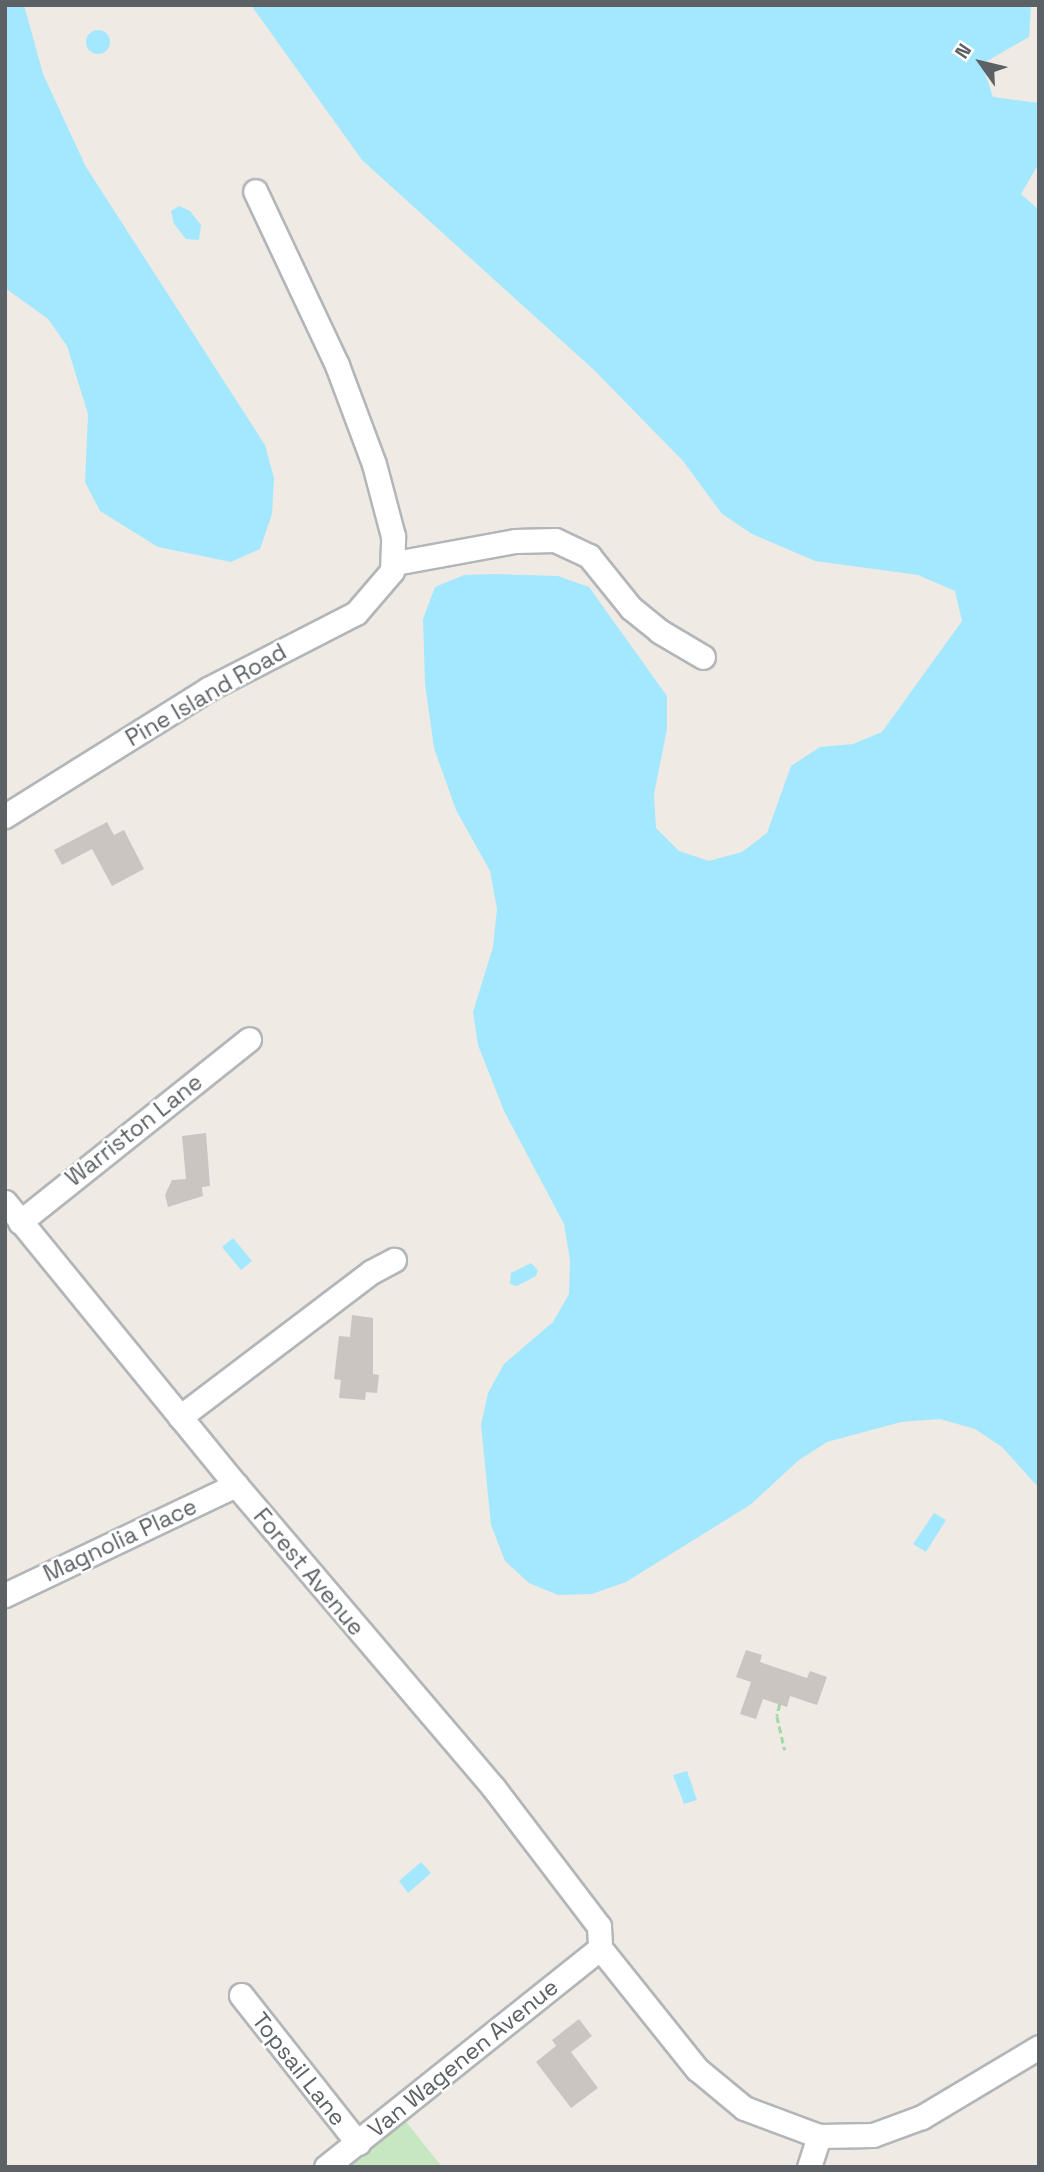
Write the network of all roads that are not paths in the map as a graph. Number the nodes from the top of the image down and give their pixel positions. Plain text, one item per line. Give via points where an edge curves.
1 (255, 191) dead end
2 (395, 563) junction
3 (704, 657) dead end
4 (5, 816) edge
5 (249, 1038) dead end
6 (5, 1202) edge
7 (20, 1222) junction
8 (394, 1260) dead end
9 (180, 1417) junction
10 (236, 1485) junction
11 (5, 1595) edge
12 (600, 1948) junction
13 (241, 1995) dead end
14 (1039, 2047) edge
15 (819, 2136) junction
16 (358, 2143) junction
17 (326, 2167) edge
18 (808, 2167) edge

1 - 2 street via 337,365 374,464 393,536
2 - 3 street via 515,541 555,540 589,556 631,608
2 - 4 street, Pine Island Road via 356,613 208,689
5 - 7 street, Warriston Lane
6 - 7 street, Forest Avenue
7 - 9 street, Forest Avenue
8 - 9 street via 371,1272
9 - 10 street, Forest Avenue
10 - 11 street, Magnolia Place
10 - 12 street, Forest Avenue via 494,1787 599,1926
12 - 15 street via 697,2069 744,2108
12 - 16 street, Van Wagenen Avenue
13 - 16 street, Topsail Lane
14 - 15 street via 922,2117 873,2135
15 - 18 street
16 - 17 street, Van Wagenen Avenue

